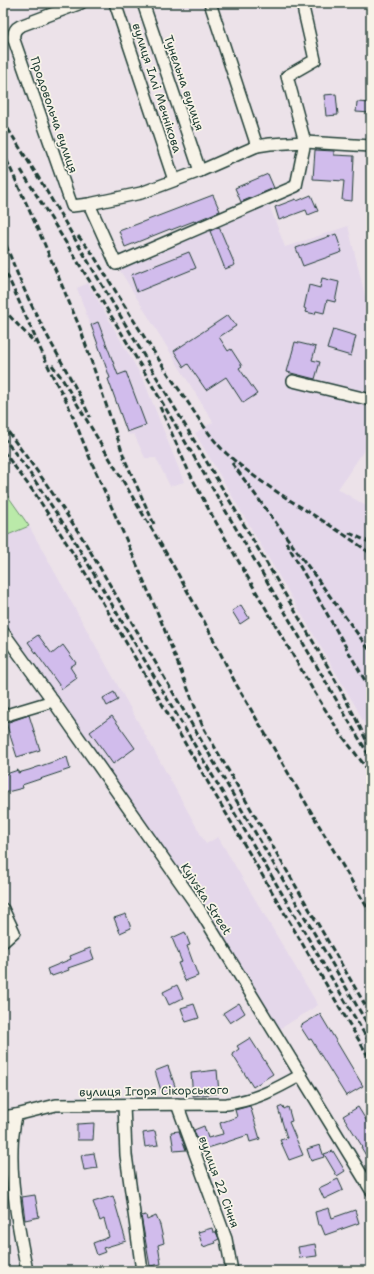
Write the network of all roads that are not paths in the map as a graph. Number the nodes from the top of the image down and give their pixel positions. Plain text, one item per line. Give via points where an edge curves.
1 (81, 3) edge
2 (115, 3) edge
3 (143, 3) edge
4 (210, 3) edge
5 (302, 3) edge
6 (304, 142) junction
7 (257, 146) junction
8 (371, 146) edge
9 (200, 171) junction
10 (174, 180) junction
11 (89, 204) junction
12 (293, 381) dead end
13 (371, 400) edge
14 (3, 632) edge
15 (53, 701) junction
16 (3, 716) edge
17 (3, 910) edge
18 (3, 942) edge
19 (302, 1075) junction
20 (177, 1104) junction
21 (124, 1105) junction
22 (16, 1115) junction
23 (3, 1117) edge
24 (371, 1190) edge
25 (27, 1271) edge
26 (142, 1271) edge
27 (232, 1271) edge

1 - 11 street, Продовольча вулиця via 20,26 14,32 14,40 72,206
2 - 10 street, вулиця Іллі Мечнікова
3 - 9 street, Тунельна вулиця
4 - 7 street
5 - 6 street via 315,60 287,76
6 - 7 street
6 - 8 street
6 - 11 street via 296,186 116,264
7 - 9 street
9 - 10 street
10 - 11 street via 141,192
12 - 13 street
14 - 15 street, Kyivska Street
15 - 16 street
15 - 19 street, Kyivska Street via 199,909
17 - 18 street via 14,932
19 - 20 street, вулиця Ігоря Сікорського via 270,1092 240,1102
19 - 24 street, Kyivska Street
20 - 21 street, вулиця Ігоря Сікорського
20 - 27 street, вулиця 22 Січня via 226,1239
21 - 22 street, вулиця Ігоря Сікорського via 56,1105
21 - 26 street via 126,1155
22 - 23 street, вулиця Ігоря Сікорського
22 - 25 street via 12,1149 14,1191

